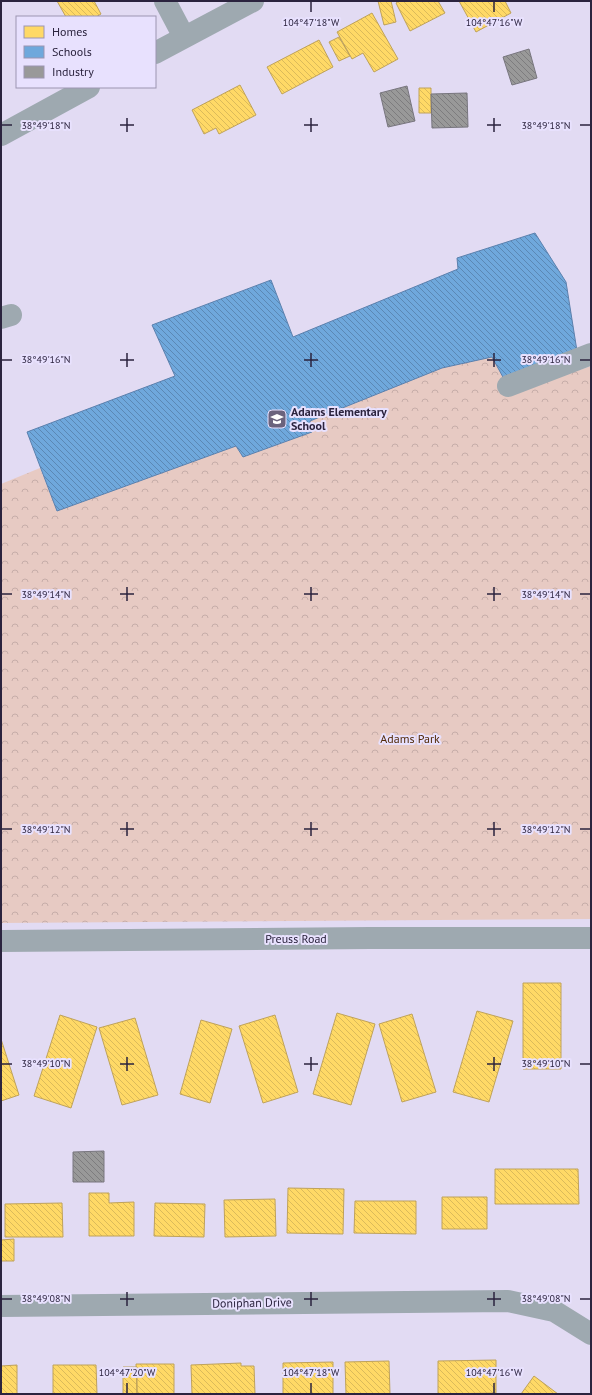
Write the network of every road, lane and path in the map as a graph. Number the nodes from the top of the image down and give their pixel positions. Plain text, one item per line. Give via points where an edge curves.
1 (165, 1) edge
2 (253, 1) edge
3 (184, 37) junction
4 (156, 51) edge
5 (87, 88) edge
6 (1, 134) edge
7 (591, 354) edge
8 (508, 386) dead end
9 (591, 938) edge
10 (1, 941) edge
11 (1, 1306) edge
12 (591, 1334) edge

1 - 3 street
2 - 3 street
3 - 4 street
5 - 6 street
7 - 8 street
9 - 10 street, Preuss Road
11 - 12 street, Doniphan Drive via 508,1301 554,1311

